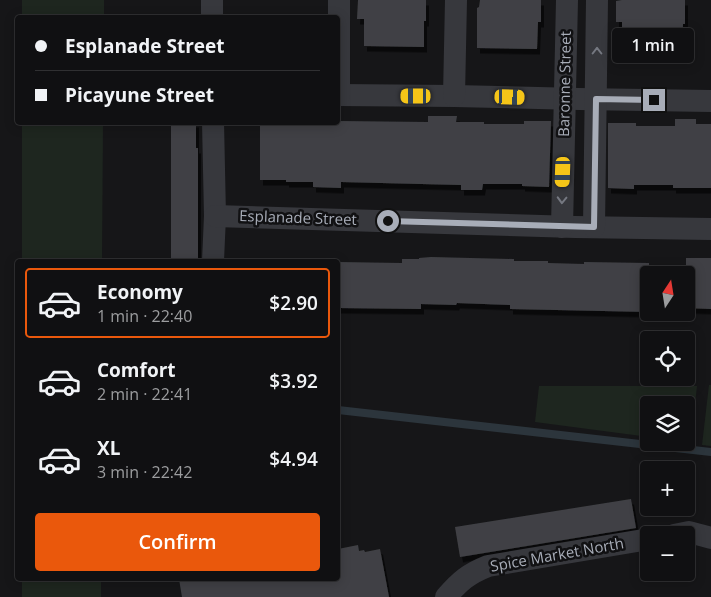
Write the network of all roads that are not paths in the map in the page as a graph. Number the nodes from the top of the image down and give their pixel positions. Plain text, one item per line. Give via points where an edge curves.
1 (212, 0) edge
2 (339, 0) edge
3 (456, 0) edge
4 (567, 0) edge
5 (597, 0) edge
6 (212, 15) edge
7 (339, 15) edge
8 (340, 96) edge
9 (454, 96) junction
10 (565, 98) junction
11 (596, 99) junction
12 (711, 101) edge
13 (213, 125) edge
14 (215, 216) junction
15 (562, 227) junction
16 (594, 227) junction
17 (711, 229) edge
18 (213, 259) edge
19 (695, 534) edge
20 (711, 538) edge
21 (640, 541) edge
22 (446, 597) edge

1 - 6 street
2 - 7 street
3 - 9 street
4 - 10 street, Baronne Street
11 -> 5 street, Baronne Street
8 - 9 street
9 - 10 street
10 - 11 street
10 -> 15 street, Baronne Street
11 - 12 street
11 - 16 street, Baronne Street
13 - 14 street
14 - 15 street, Esplanade Street
14 - 18 street
15 - 16 street, Esplanade Street
16 - 17 street, Esplanade Street
19 - 20 street
21 - 22 street, Spice Market North via 488,566 458,583

